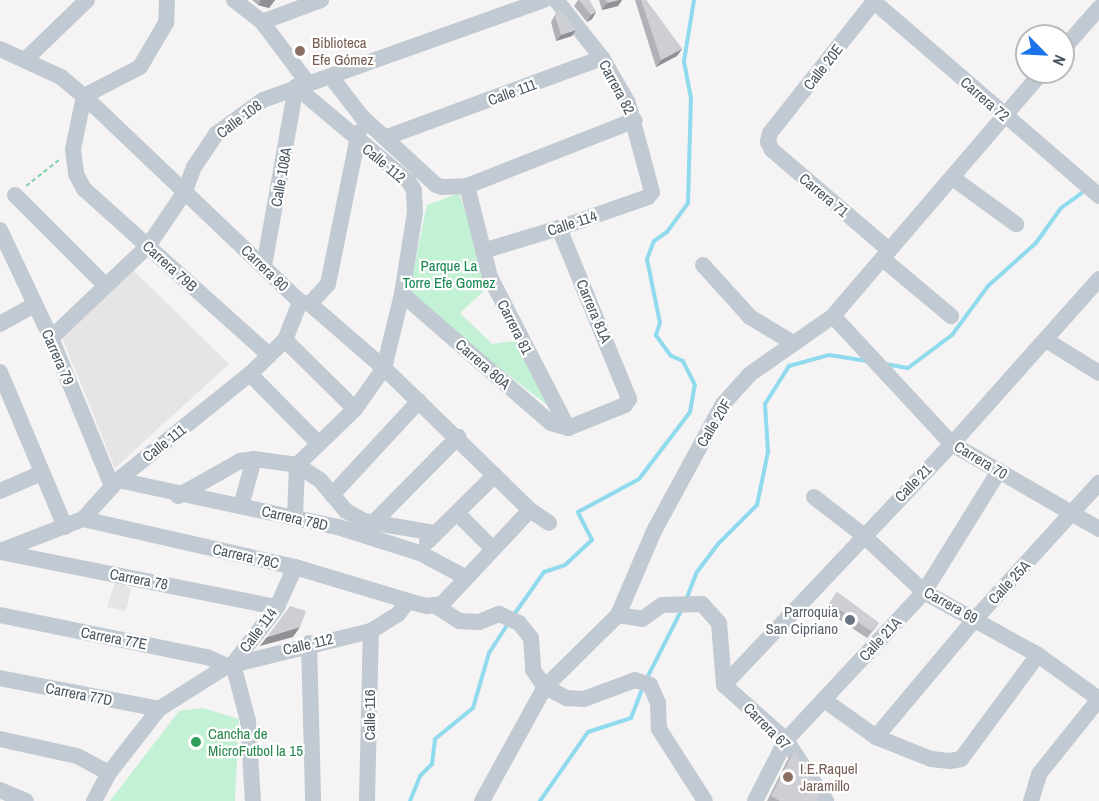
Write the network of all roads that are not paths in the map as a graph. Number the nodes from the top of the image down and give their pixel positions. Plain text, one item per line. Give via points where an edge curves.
1 (87, 0) edge
2 (167, 0) edge
3 (234, 0) edge
4 (321, 0) edge
5 (544, 0) edge
6 (556, 0) edge
7 (874, 0) edge
8 (1099, 8) edge
9 (262, 22) junction
10 (1075, 35) edge
11 (0, 50) edge
12 (602, 58) junction
13 (26, 59) junction
14 (331, 77) junction
15 (1031, 84) edge
16 (302, 85) junction
17 (84, 96) junction
18 (1003, 116) junction
19 (362, 117) junction
20 (635, 120) junction
21 (770, 133) joint
22 (387, 137) junction
23 (357, 140) junction
24 (954, 179) junction
25 (467, 186) junction
26 (653, 186) joint
27 (184, 193) junction
28 (15, 195) road end
29 (1099, 196) edge
30 (1017, 224) dead end
31 (559, 228) junction
32 (0, 230) edge
33 (148, 246) junction
34 (483, 251) junction
35 (886, 255) junction
36 (703, 265) dead end
37 (264, 266) junction
38 (1099, 279) edge
39 (105, 285) junction
40 (402, 294) junction
41 (305, 303) junction
42 (33, 306) junction
43 (833, 316) junction
44 (951, 316) dead end
45 (0, 324) edge
46 (51, 338) junction
47 (285, 340) junction
48 (1046, 340) junction
49 (793, 343) junction
50 (269, 355) junction
51 (384, 368) junction
52 (0, 372) edge
53 (1099, 373) edge
54 (250, 374) junction
55 (419, 401) junction
56 (355, 409) junction
57 (568, 428) junction
58 (458, 436) junction
59 (318, 443) junction
60 (952, 444) junction
61 (254, 459) junction
62 (297, 465) junction
63 (999, 471) junction
64 (42, 473) junction
65 (495, 475) junction
66 (115, 483) junction
67 (1099, 483) edge
68 (0, 490) edge
69 (332, 495) junction
70 (178, 496) junction
71 (814, 497) dead end
72 (241, 506) junction
73 (530, 510) junction
74 (1074, 512) junction
75 (457, 513) junction
76 (295, 517) junction
77 (83, 519) junction
78 (374, 522) junction
79 (549, 523) dead end
80 (65, 527) junction
81 (1099, 529) edge
82 (434, 533) junction
83 (863, 535) junction
84 (493, 549) junction
85 (0, 551) edge
86 (420, 553) junction
87 (295, 567) junction
88 (465, 577) junction
89 (924, 592) junction
90 (408, 601) junction
91 (436, 606) junction
92 (277, 607) junction
93 (0, 615) edge
94 (618, 615) junction
95 (976, 618) junction
96 (371, 631) junction
97 (309, 643) junction
98 (1038, 656) junction
99 (230, 665) junction
100 (0, 678) edge
101 (724, 685) junction
102 (545, 687) junction
103 (1099, 699) edge
104 (824, 700) junction
105 (159, 709) junction
106 (876, 737) junction
107 (0, 739) edge
108 (786, 740) junction
109 (109, 774) junction
110 (0, 790) edge
111 (367, 800) edge
112 (26, 801) edge
113 (94, 801) edge
114 (253, 801) edge
115 (313, 801) edge
116 (482, 801) edge
117 (705, 801) edge
118 (755, 801) edge
119 (826, 801) edge
120 (1030, 801) edge

1 - 13 street
2 - 17 street via 166,23 140,67
3 - 9 street
4 - 9 street
5 - 14 street, Calle 108
6 - 12 street, Carrera 82
7 - 18 street, Carrera 72
7 - 21 street, Calle 20E
8 - 10 street
9 - 16 street
11 - 13 street, Carrera 80
12 - 20 street, Carrera 82
12 - 22 street, Calle 111
13 - 17 street, Carrera 80 via 61,77
14 - 16 street, Calle 108
14 - 19 street
15 - 18 street, Calle 20F
16 - 23 street, Calle 112
16 - 27 street, Calle 108 via 263,100 216,134 194,167
16 - 37 street, Calle 108A
17 - 27 street, Carrera 80
17 - 33 street, Carrera 79B via 73,149 76,174 84,189
18 - 24 street, Calle 20F
18 - 29 street, Carrera 72
19 - 22 street
19 - 23 street, Calle 111
20 - 25 street
20 - 26 street, Carrera 82
21 - 35 street, Carrera 71 via 772,150
22 - 25 street via 436,185
23 - 40 street, Calle 112 via 414,190 415,212
23 - 41 street, Calle 111 via 328,284
24 - 30 street
24 - 35 street, Calle 20F
25 - 34 street, Carrera 81
26 - 31 street, Calle 114 via 648,197
27 - 33 street, Calle 108
27 - 37 street, Carrera 80
28 - 39 street
31 - 34 street, Calle 114
31 - 57 street, Carrera 81A via 629,393 625,405
32 - 42 street, Carrera 79
33 - 39 street, Calle 108
33 - 50 street, Carrera 79B
34 - 57 street, Carrera 81 via 495,287
35 - 43 street, Calle 20F
35 - 44 street, Carrera 71
36 - 49 street via 750,317
37 - 41 street, Carrera 80
38 - 48 street, Calle 21
39 - 46 street, Calle 108
40 - 51 street, Calle 112
40 - 57 street, Carrera 80A via 551,423
41 - 47 street, Calle 111
41 - 51 street, Carrera 80
42 - 45 street
42 - 46 street, Carrera 79
43 - 49 street, Calle 20F
43 - 60 street, Carrera 70
46 - 66 street, Carrera 79
47 - 50 street, Calle 111
47 - 56 street
48 - 53 street
48 - 60 street, Calle 21
49 - 94 street, Calle 20F via 750,374 723,404 654,531
50 - 54 street, Calle 111
51 - 55 street, Carrera 80
51 - 56 street, Calle 112
52 - 64 street
54 - 59 street
54 - 66 street, Calle 111
55 - 58 street, Carrera 80
55 - 69 street
56 - 59 street, Calle 112
58 - 65 street, Carrera 80
58 - 78 street
59 - 62 street, Calle 112
60 - 63 street, Carrera 70
60 - 83 street, Calle 21
61 - 62 street
61 - 70 street via 218,470
61 - 72 street
62 - 69 street via 320,480
62 - 76 street
63 - 74 street, Carrera 70
63 - 89 street, Calle 21A
64 - 68 street
64 - 80 street
65 - 73 street, Carrera 80
65 - 75 street
66 - 70 street, Carrera 78D
66 - 77 street, Calle 111
67 - 74 street, Calle 25A
69 - 78 street via 346,511
70 - 72 street, Carrera 78D
71 - 83 street, Carrera 69
72 - 76 street, Carrera 78D
73 - 79 street, Carrera 80
73 - 84 street
74 - 81 street, Carrera 70
74 - 95 street, Calle 25A
75 - 82 street
75 - 84 street
76 - 86 street, Carrera 78D
77 - 80 street, Calle 111
77 - 87 street, Carrera 78C
78 - 82 street
80 - 85 street, Calle 111
82 - 86 street
83 - 89 street, Carrera 69
83 - 101 street, Calle 21
84 - 88 street
85 - 92 street, Carrera 78
86 - 88 street, Carrera 78D
87 - 90 street, Carrera 78C
87 - 92 street, Calle 114
88 - 91 street
89 - 95 street, Carrera 69
89 - 104 street, Calle 21A
90 - 91 street
90 - 96 street, Calle 112 via 398,614
91 - 102 street via 459,621 479,622 499,614 508,617 531,638 533,670
92 - 99 street, Calle 114
93 - 99 street, Carrera 77E
94 - 101 street via 642,619 683,603 711,610 718,622
94 - 102 street, Calle 20F
95 - 98 street, Carrera 69
95 - 106 street, Calle 25A
96 - 97 street, Calle 112
96 - 111 street, Calle 116
97 - 99 street, Calle 112
97 - 115 street
98 - 103 street, Carrera 69
98 - 106 street via 962,759 931,759
99 - 105 street, Calle 112
99 - 114 street, Calle 114 via 248,721
100 - 105 street, Carrera 77D
101 - 108 street, Carrera 67
102 - 116 street, Calle 20F
102 - 117 street via 567,698 584,699 610,687 635,680 644,682 658,703 659,729
103 - 120 street via 1040,774
104 - 106 street
104 - 108 street, Calle 21A
105 - 109 street, Calle 112
107 - 109 street via 77,756
108 - 118 street, Calle 21A
108 - 119 street, Carrera 67
109 - 113 street, Calle 112
110 - 112 street

